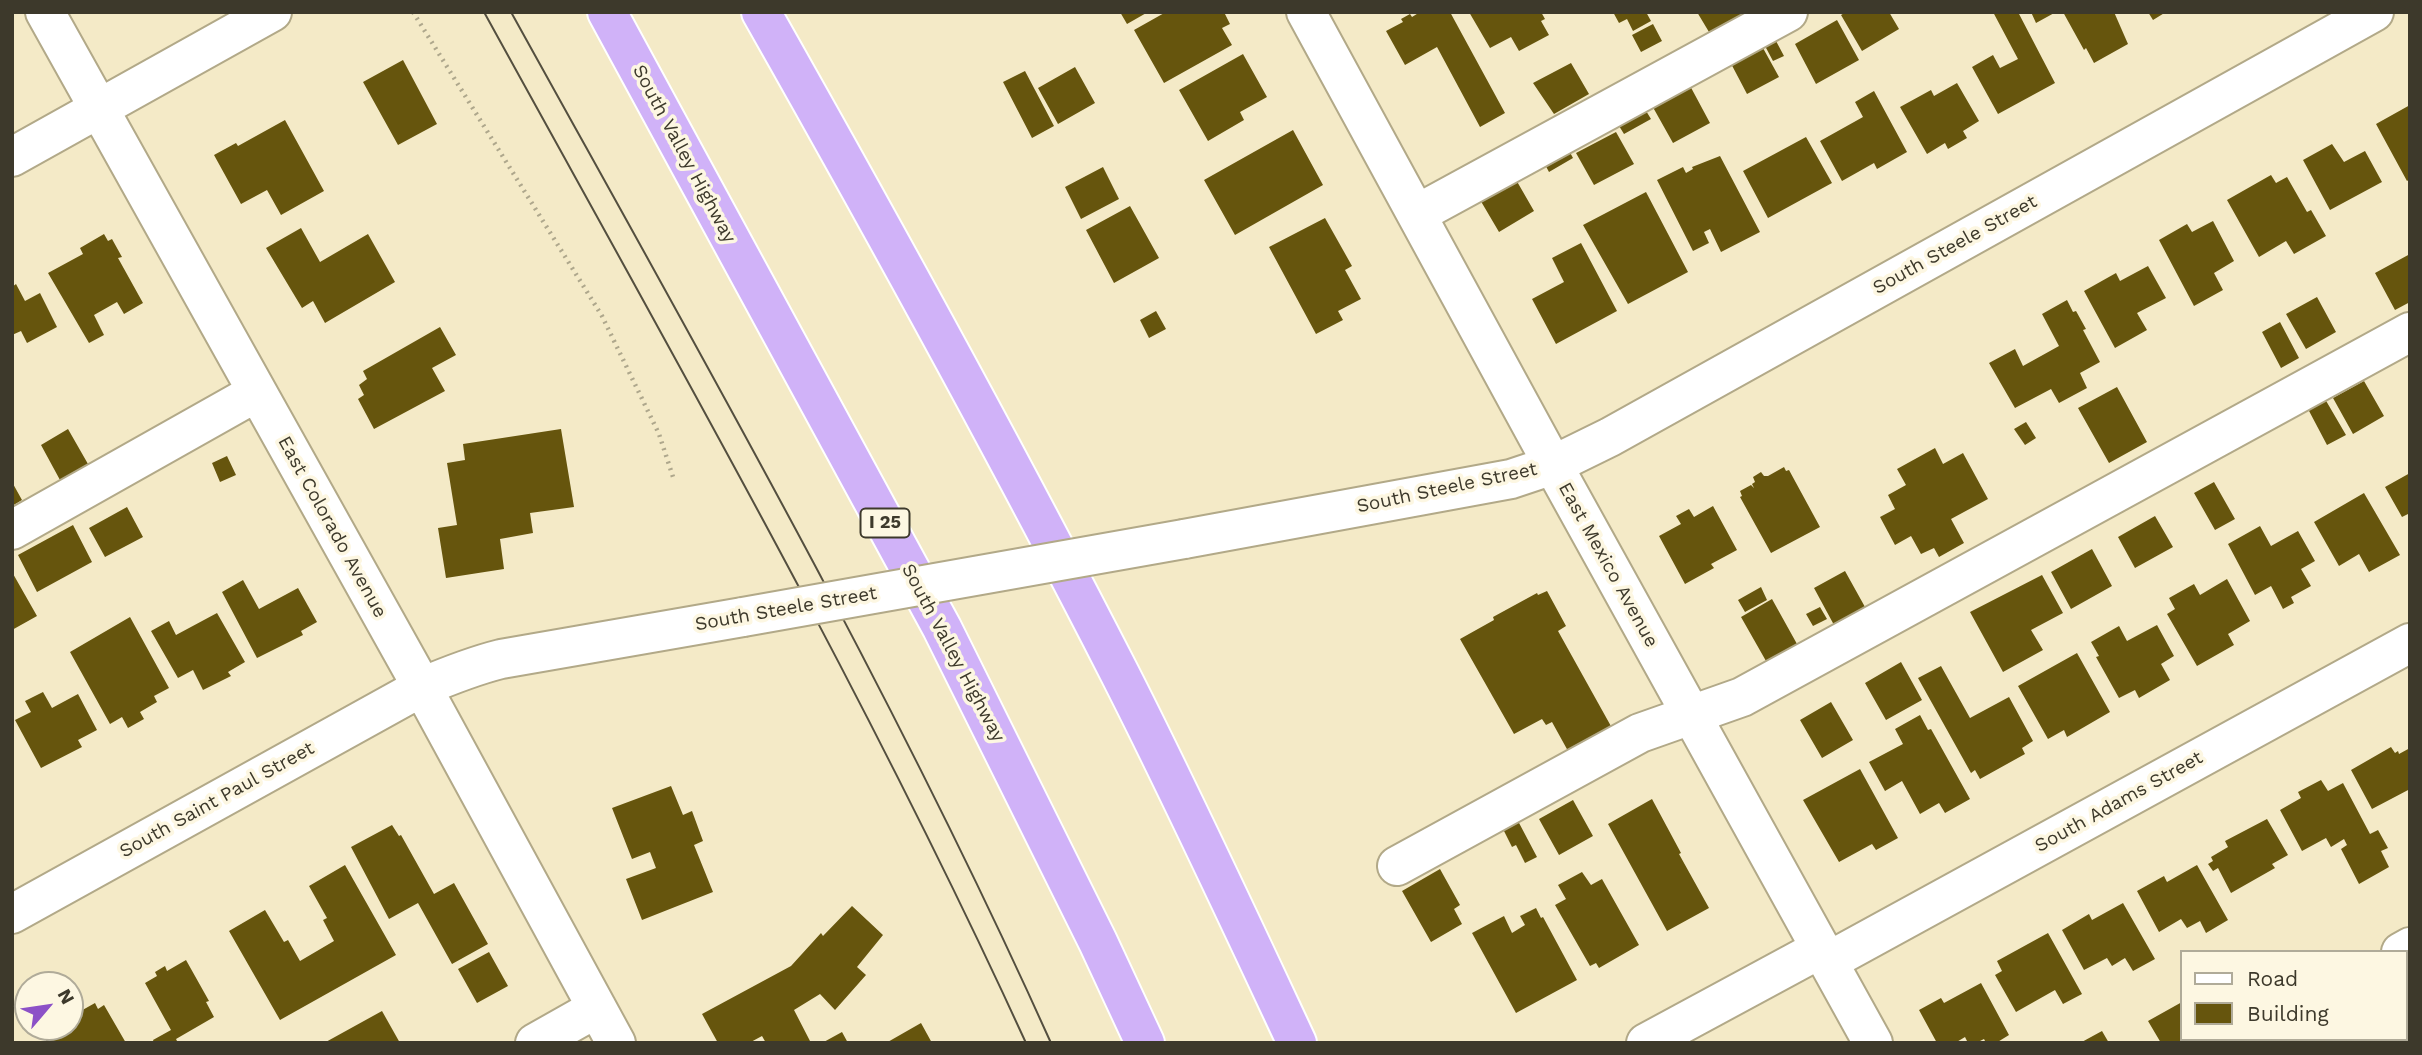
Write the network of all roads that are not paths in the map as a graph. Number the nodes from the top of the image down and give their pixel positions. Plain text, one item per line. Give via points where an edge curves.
1 (45, 12) edge
2 (272, 12) edge
3 (607, 12) edge
4 (761, 12) edge
5 (1306, 12) edge
6 (1788, 12) edge
7 (2374, 12) edge
8 (99, 109) junction
9 (12, 157) edge
10 (1417, 214) junction
11 (2410, 332) edge
12 (257, 393) junction
13 (1553, 465) junction
14 (12, 530) edge
15 (2410, 643) edge
16 (422, 687) junction
17 (1692, 714) junction
18 (1397, 866) dead end
19 (12, 914) edge
20 (1824, 955) junction
21 (597, 1008) junction
22 (535, 1043) edge
23 (616, 1043) edge
24 (1145, 1043) edge
25 (1297, 1043) edge
26 (1646, 1043) edge
27 (1873, 1043) edge

1 - 8 street, East Colorado Avenue
2 - 8 street
3 - 24 highway, South Valley Highway / I 25 via 942,628
4 - 25 highway via 949,349 1107,650
5 - 10 street, East Mexico Avenue
6 - 10 street
7 - 13 street, South Steele Street
8 - 9 street
8 - 12 street, East Colorado Avenue
10 - 13 street, East Mexico Avenue
11 - 17 street via 1742,697
12 - 14 street
12 - 16 street, East Colorado Avenue
13 - 16 street, South Steele Street, bridge via 1491,483 501,660
13 - 17 street, East Mexico Avenue
15 - 20 street, South Adams Street
16 - 19 street, South Saint Paul Street
16 - 21 street, East Colorado Avenue
17 - 18 street via 1640,733
17 - 20 street, East Mexico Avenue
20 - 26 street, South Adams Street
20 - 27 street, East Mexico Avenue
21 - 22 street
21 - 23 street, East Colorado Avenue

